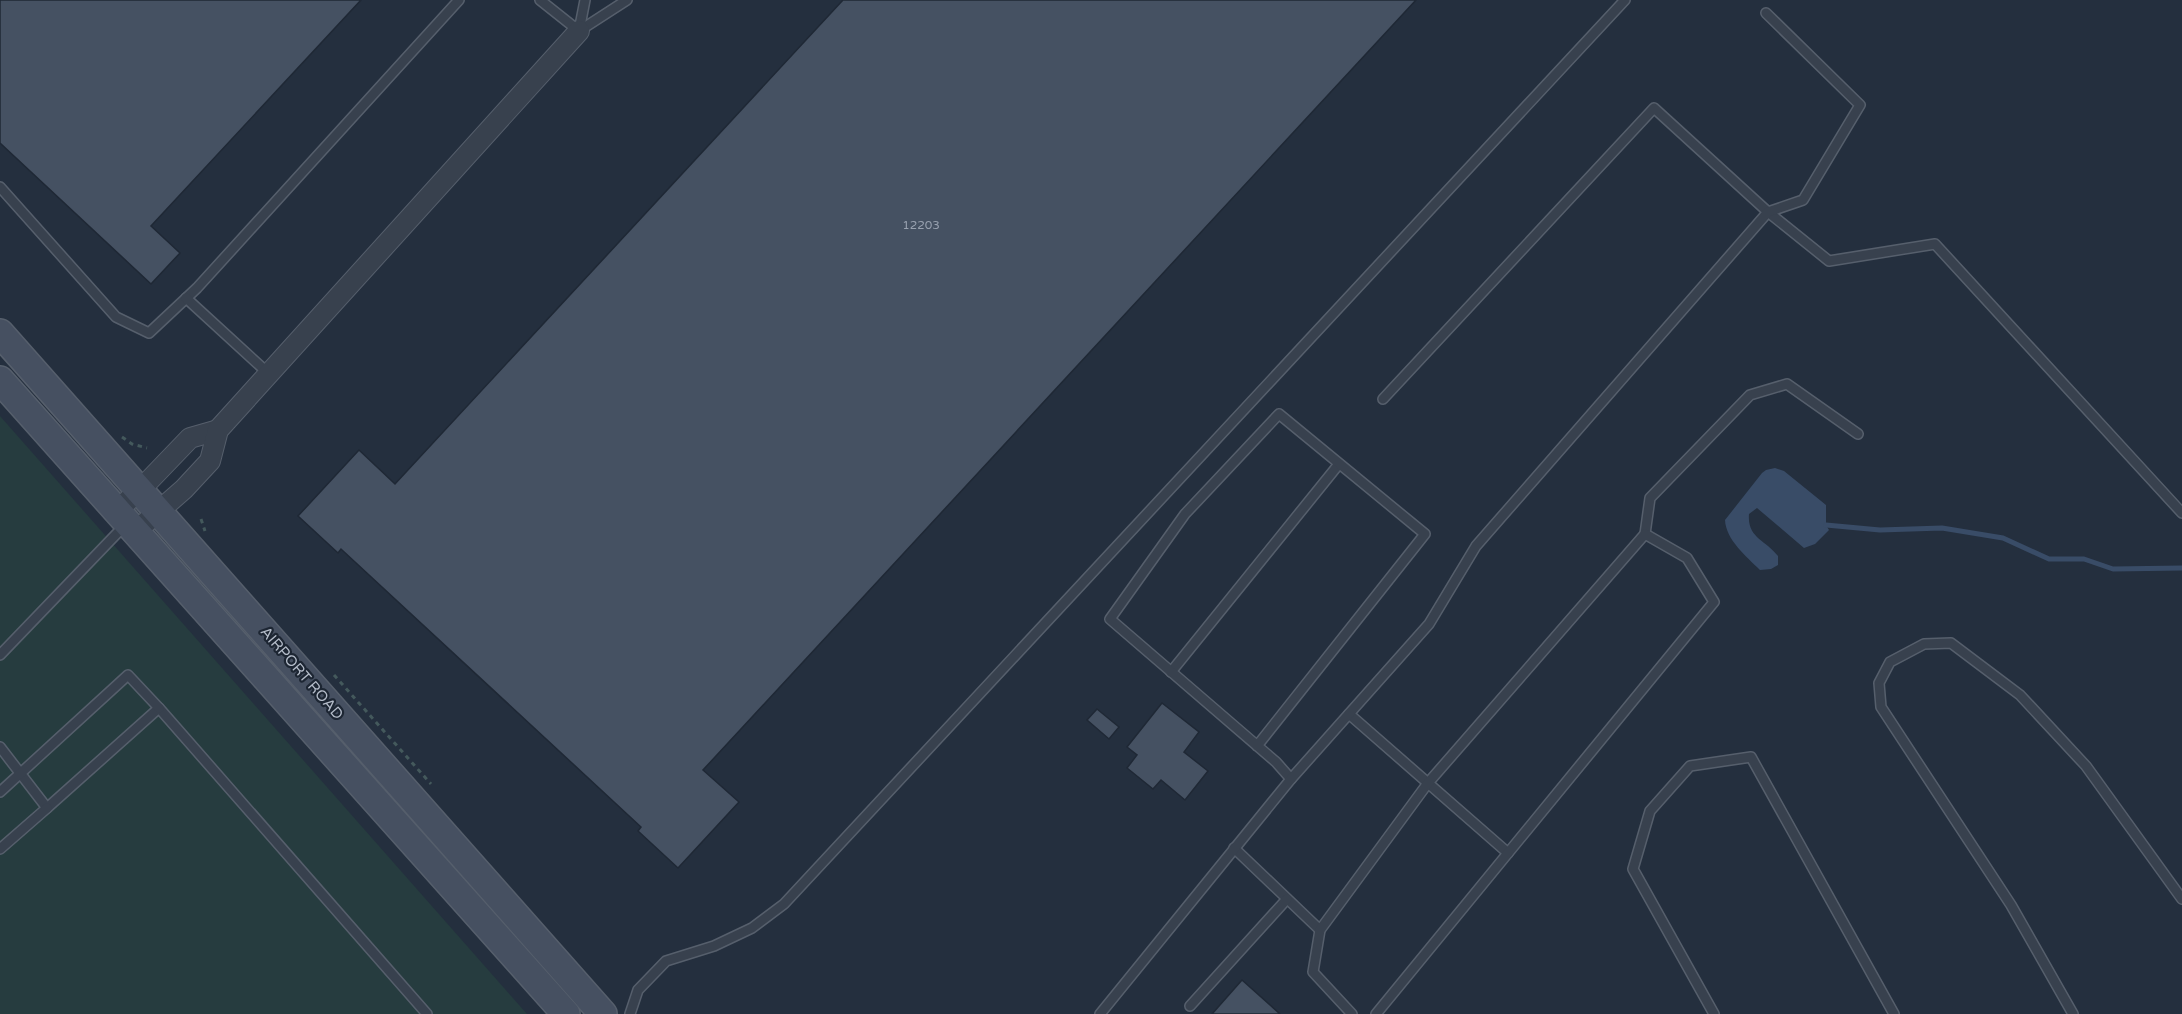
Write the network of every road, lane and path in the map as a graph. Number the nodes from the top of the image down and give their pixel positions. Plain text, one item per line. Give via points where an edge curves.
1 (459, 0) edge
2 (540, 0) edge
3 (585, 0) edge
4 (627, 0) edge
5 (1625, 0) edge
6 (1766, 13) dead end
7 (579, 32) junction
8 (0, 187) edge
9 (1768, 212) junction
10 (186, 298) junction
11 (0, 333) edge
12 (268, 374) junction
13 (0, 380) edge
14 (1383, 399) dead end
15 (218, 430) junction
16 (1858, 434) dead end
17 (1339, 464) junction
18 (140, 490) junction
19 (159, 512) junction
20 (2182, 513) edge
21 (126, 522) junction
22 (1645, 534) junction
23 (0, 655) edge
24 (1171, 672) junction
25 (159, 708) junction
26 (1349, 714) junction
27 (1257, 746) junction
28 (0, 747) edge
29 (21, 773) junction
30 (1291, 779) junction
31 (1428, 783) junction
32 (0, 792) edge
33 (46, 808) junction
34 (1234, 848) junction
35 (0, 849) edge
36 (1508, 853) junction
37 (1287, 899) junction
38 (2182, 899) edge
39 (1320, 930) junction
40 (1191, 1006) dead end
41 (427, 1014) edge
42 (566, 1014) edge
43 (603, 1014) edge
44 (630, 1014) edge
45 (1100, 1014) edge
46 (1352, 1014) edge
47 (1376, 1014) edge
48 (1714, 1014) edge
49 (1894, 1014) edge
50 (2073, 1014) edge

1 - 10 lane
2 - 7 lane
3 - 7 lane
4 - 7 lane
5 - 44 lane via 784,904 752,928 714,946 666,961 638,990
6 - 9 lane via 1860,105 1803,200
7 - 12 street
8 - 10 lane via 116,317 149,333
9 - 14 lane via 1654,108
9 - 20 lane via 1829,261 1935,244
9 - 26 lane via 1476,546 1429,624
10 - 12 lane
11 - 18 main road, AIRPORT ROAD
12 - 15 street
13 - 21 main road, AIRPORT ROAD
15 - 18 street via 190,438
15 - 19 street via 210,461
16 - 22 lane via 1787,384 1750,395 1650,498
17 - 24 lane
17 - 24 lane via 1278,414 1185,514 1110,619
17 - 27 lane via 1425,534
18 - 19 main road, AIRPORT ROAD
18 - 21 street
19 - 21 street
19 - 43 main road, AIRPORT ROAD
21 - 23 lane
21 - 42 main road, AIRPORT ROAD
22 - 31 lane
22 - 36 lane via 1687,558 1714,602
24 - 27 lane
25 - 29 lane via 128,675
25 - 33 lane
25 - 41 lane
26 - 30 lane
26 - 31 lane
27 - 30 lane
28 - 29 lane
29 - 32 lane
29 - 33 lane
30 - 34 lane
31 - 36 lane
31 - 39 lane
33 - 35 lane
34 - 37 lane
34 - 45 lane
36 - 47 lane
37 - 39 lane
37 - 40 lane
38 - 50 lane via 2086,766 2020,694 1951,643 1924,644 1890,662 1879,682 1881,707 2011,905
39 - 46 lane via 1313,972
48 - 49 lane via 1633,869 1650,811 1690,766 1751,757

